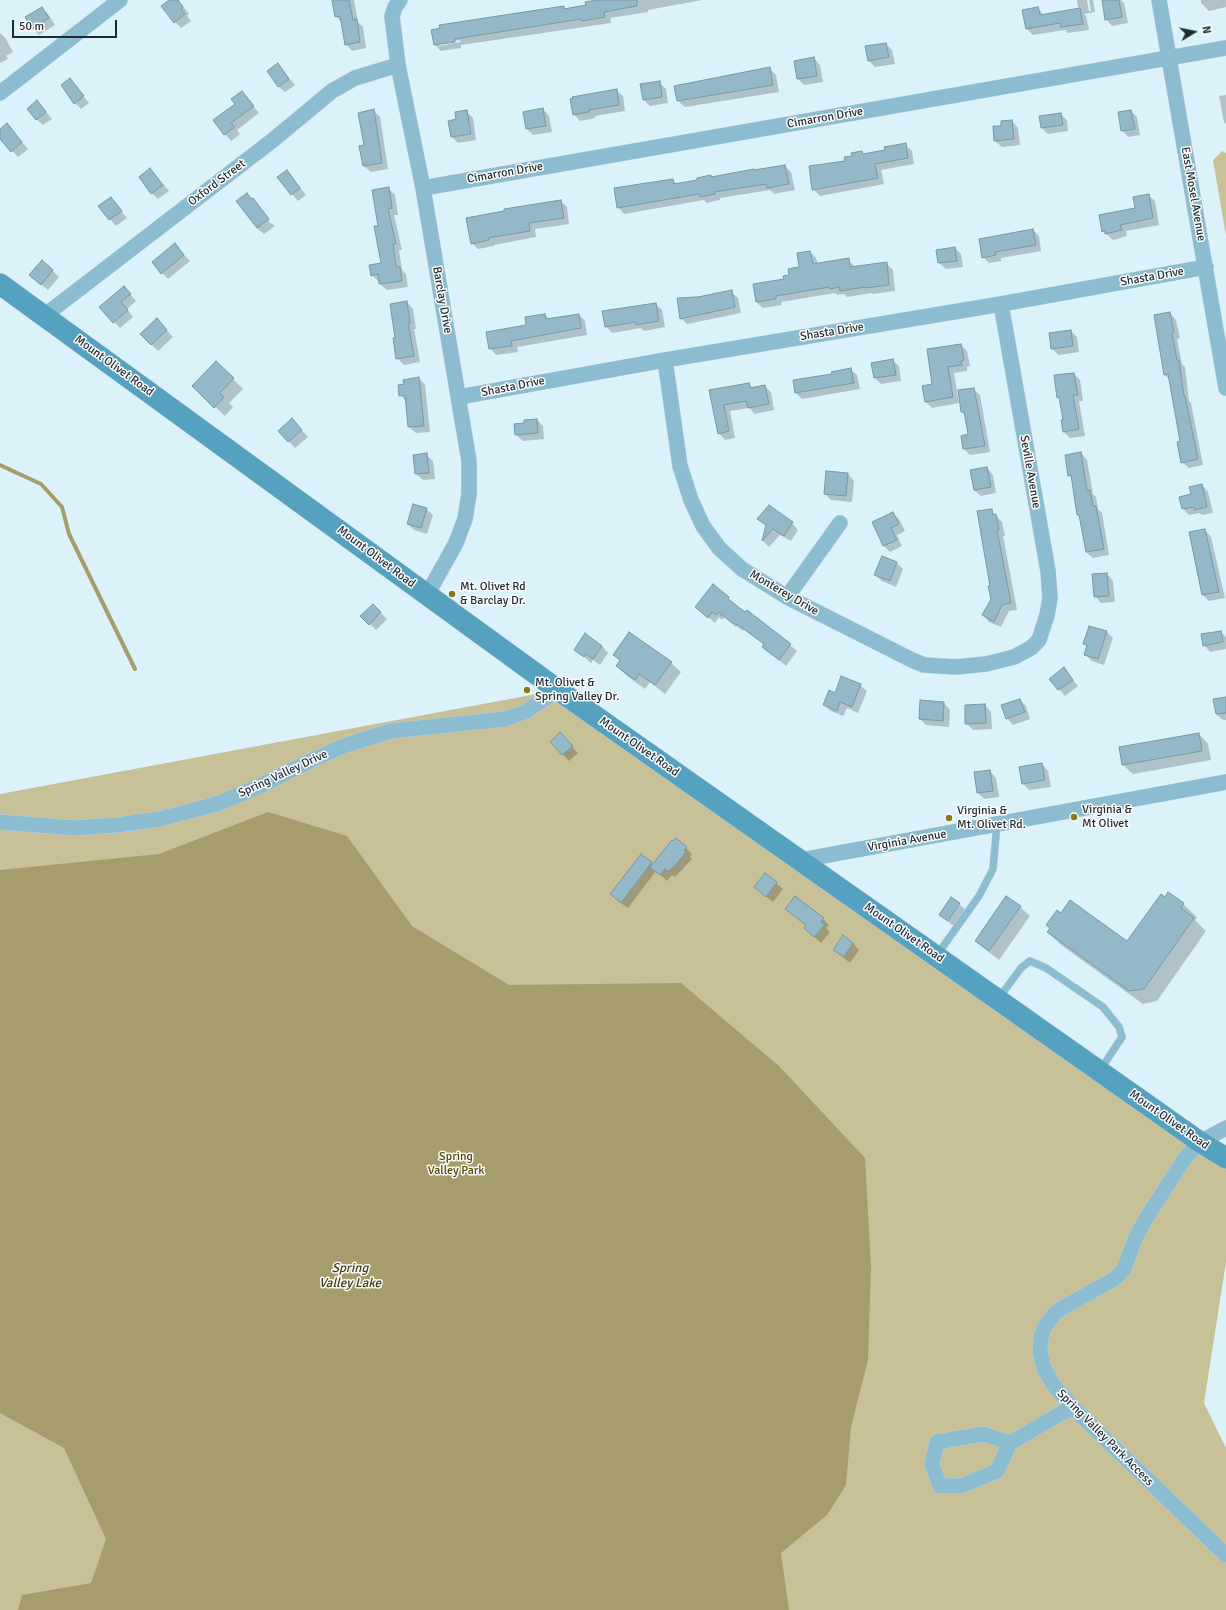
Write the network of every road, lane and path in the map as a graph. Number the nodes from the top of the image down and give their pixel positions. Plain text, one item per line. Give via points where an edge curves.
1 (120, 0) edge
2 (400, 0) edge
3 (1159, 0) edge
4 (1226, 48) edge
5 (1169, 58) junction
6 (398, 65) junction
7 (0, 93) edge
8 (423, 188) junction
9 (1206, 267) junction
10 (0, 284) edge
11 (1001, 304) junction
12 (44, 316) junction
13 (665, 360) junction
14 (1226, 388) edge
15 (459, 397) junction
16 (840, 523) dead end
17 (427, 595) junction
18 (787, 597) junction
19 (1038, 640) joint
20 (558, 690) junction
21 (1226, 782) edge
22 (0, 822) edge
23 (997, 824) junction
24 (801, 860) junction
25 (936, 956) junction
26 (998, 1000) junction
27 (1100, 1071) junction
28 (1226, 1128) edge
29 (1200, 1142) junction
30 (1226, 1158) edge
31 (1072, 1407) junction
32 (1010, 1443) junction
33 (1226, 1555) edge

1 - 7 street
2 - 6 street, Barclay Drive via 392,16
3 - 5 street, East Mosel Avenue
4 - 5 street, Cimarron Drive
5 - 8 street, Cimarron Drive
5 - 9 street, East Mosel Avenue
6 - 8 street, Barclay Drive
6 - 12 street, Oxford Street via 356,78 332,91 267,145
8 - 15 street, Barclay Drive
9 - 11 street, Shasta Drive
9 - 14 street, East Mosel Avenue
10 - 12 street, Mount Olivet Road
11 - 13 street, Shasta Drive
11 - 19 street, Seville Avenue via 1048,571 1050,598
12 - 17 street, Mount Olivet Road
13 - 15 street, Shasta Drive
13 - 18 street, Monterey Drive via 680,466 703,526 720,548 742,569
15 - 17 street, Barclay Drive via 469,461 469,494 465,519 456,543
16 - 18 street
17 - 20 street, Mount Olivet Road
18 - 19 street, Monterey Drive via 924,665 956,667 986,664 1014,657 1031,648
20 - 22 street, Spring Valley Drive via 525,712 505,719 391,731 346,745 262,786 220,803 160,819 74,828
20 - 24 street, Mount Olivet Road
21 - 23 street, Virginia Avenue
23 - 24 street, Virginia Avenue
23 - 25 lane via 993,869 979,896
24 - 25 street, Mount Olivet Road
25 - 26 street, Mount Olivet Road
26 - 27 street, Mount Olivet Road
26 - 27 lane via 1021,968 1030,961 1046,968 1103,1007 1119,1027 1122,1037
27 - 29 street, Mount Olivet Road
28 - 29 street, Spring Valley Park Access
29 - 30 street, Mount Olivet Road
29 - 31 street, Spring Valley Park Access via 1185,1158 1145,1220 1124,1269 1116,1278 1062,1308 1044,1328 1040,1352 1044,1368 1052,1383
31 - 32 street
31 - 33 street, Spring Valley Park Access
32 - 32 street via 983,1434 937,1442 932,1464 940,1486 962,1486 997,1471

